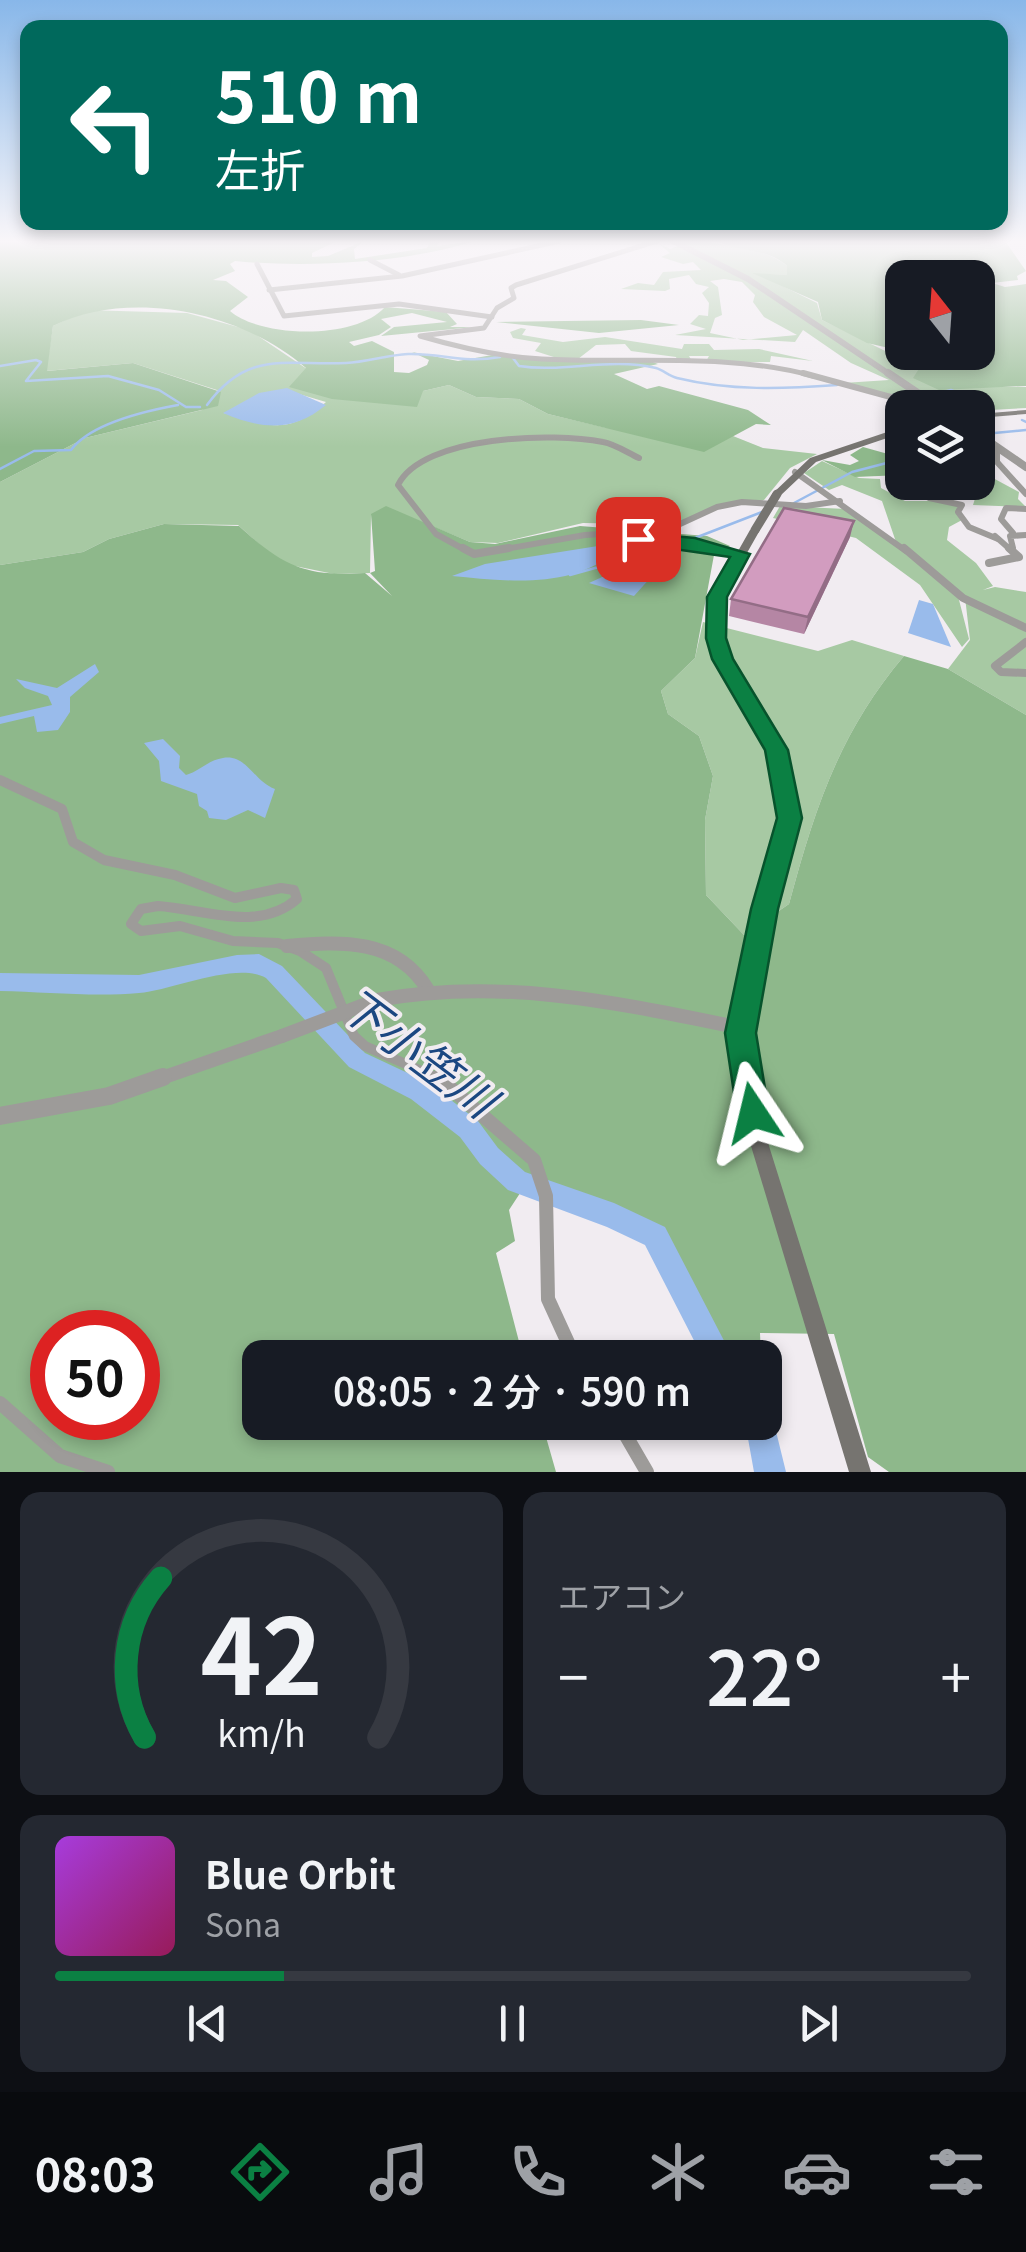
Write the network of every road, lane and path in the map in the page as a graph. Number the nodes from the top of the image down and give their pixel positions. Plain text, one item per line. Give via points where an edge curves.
1 (280, 310) edge
2 (344, 310) edge
3 (439, 310) edge
4 (500, 310) edge
5 (794, 310) edge
6 (492, 317) junction
7 (913, 390) edge
8 (885, 396) edge
9 (1026, 412) edge
10 (995, 415) edge
11 (885, 435) edge
12 (997, 447) joint
13 (639, 458) dead end
14 (1026, 467) edge
15 (796, 472) junction
16 (1026, 494) edge
17 (947, 500) edge
18 (840, 501) junction
19 (1026, 509) edge
20 (984, 530) dead end
21 (1014, 533) junction
22 (613, 534) junction
23 (1026, 535) edge
24 (998, 539) junction
25 (741, 554) junction
26 (1021, 554) edge
27 (989, 564) dead end
28 (1026, 628) edge
29 (1026, 642) edge
30 (1026, 673) edge
31 (0, 780) edge
32 (287, 946) junction
33 (428, 990) junction
34 (742, 1028) junction
35 (0, 1116) edge
36 (564, 1340) edge
37 (0, 1403) edge
38 (628, 1440) edge
39 (108, 1472) edge
40 (647, 1472) edge
41 (860, 1472) edge

1 - 2 street via 284,316
3 - 6 street
4 - 6 street
5 - 7 street
6 - 8 street via 484,328 420,336 541,360 764,362
9 - 10 main road
11 - 15 main road via 837,448
12 - 14 street
12 - 16 street via 997,462
13 - 22 street via 605,442 508,438 438,456 398,477 436,534 474,554
15 - 18 street
15 - 25 main road, bridge
17 - 24 street via 962,506 958,512 966,524
18 - 22 street via 742,502 667,530
18 - 28 street via 962,598
19 - 21 street via 1006,508 1001,519
20 - 24 street
21 - 23 street
21 - 26 street via 1007,540
22 - 25 street
24 - 26 street
25 - 34 main road via 717,597 716,638 777,750 789,818
26 - 27 street
29 - 30 street via 995,666
31 - 32 street via 62,809 73,842 122,868 190,880 236,898 280,886 297,895 292,906 246,916 150,905 135,913 133,928 180,926 234,942
32 - 33 street via 389,950 413,964
32 - 36 street via 326,968 354,1036 365,1046 440,1078 534,1160 547,1205 544,1285
33 - 34 street via 542,992
33 - 35 street, bridge via 377,1000 108,1096
34 - 41 main road via 760,1146
37 - 39 street via 60,1456
38 - 40 street

